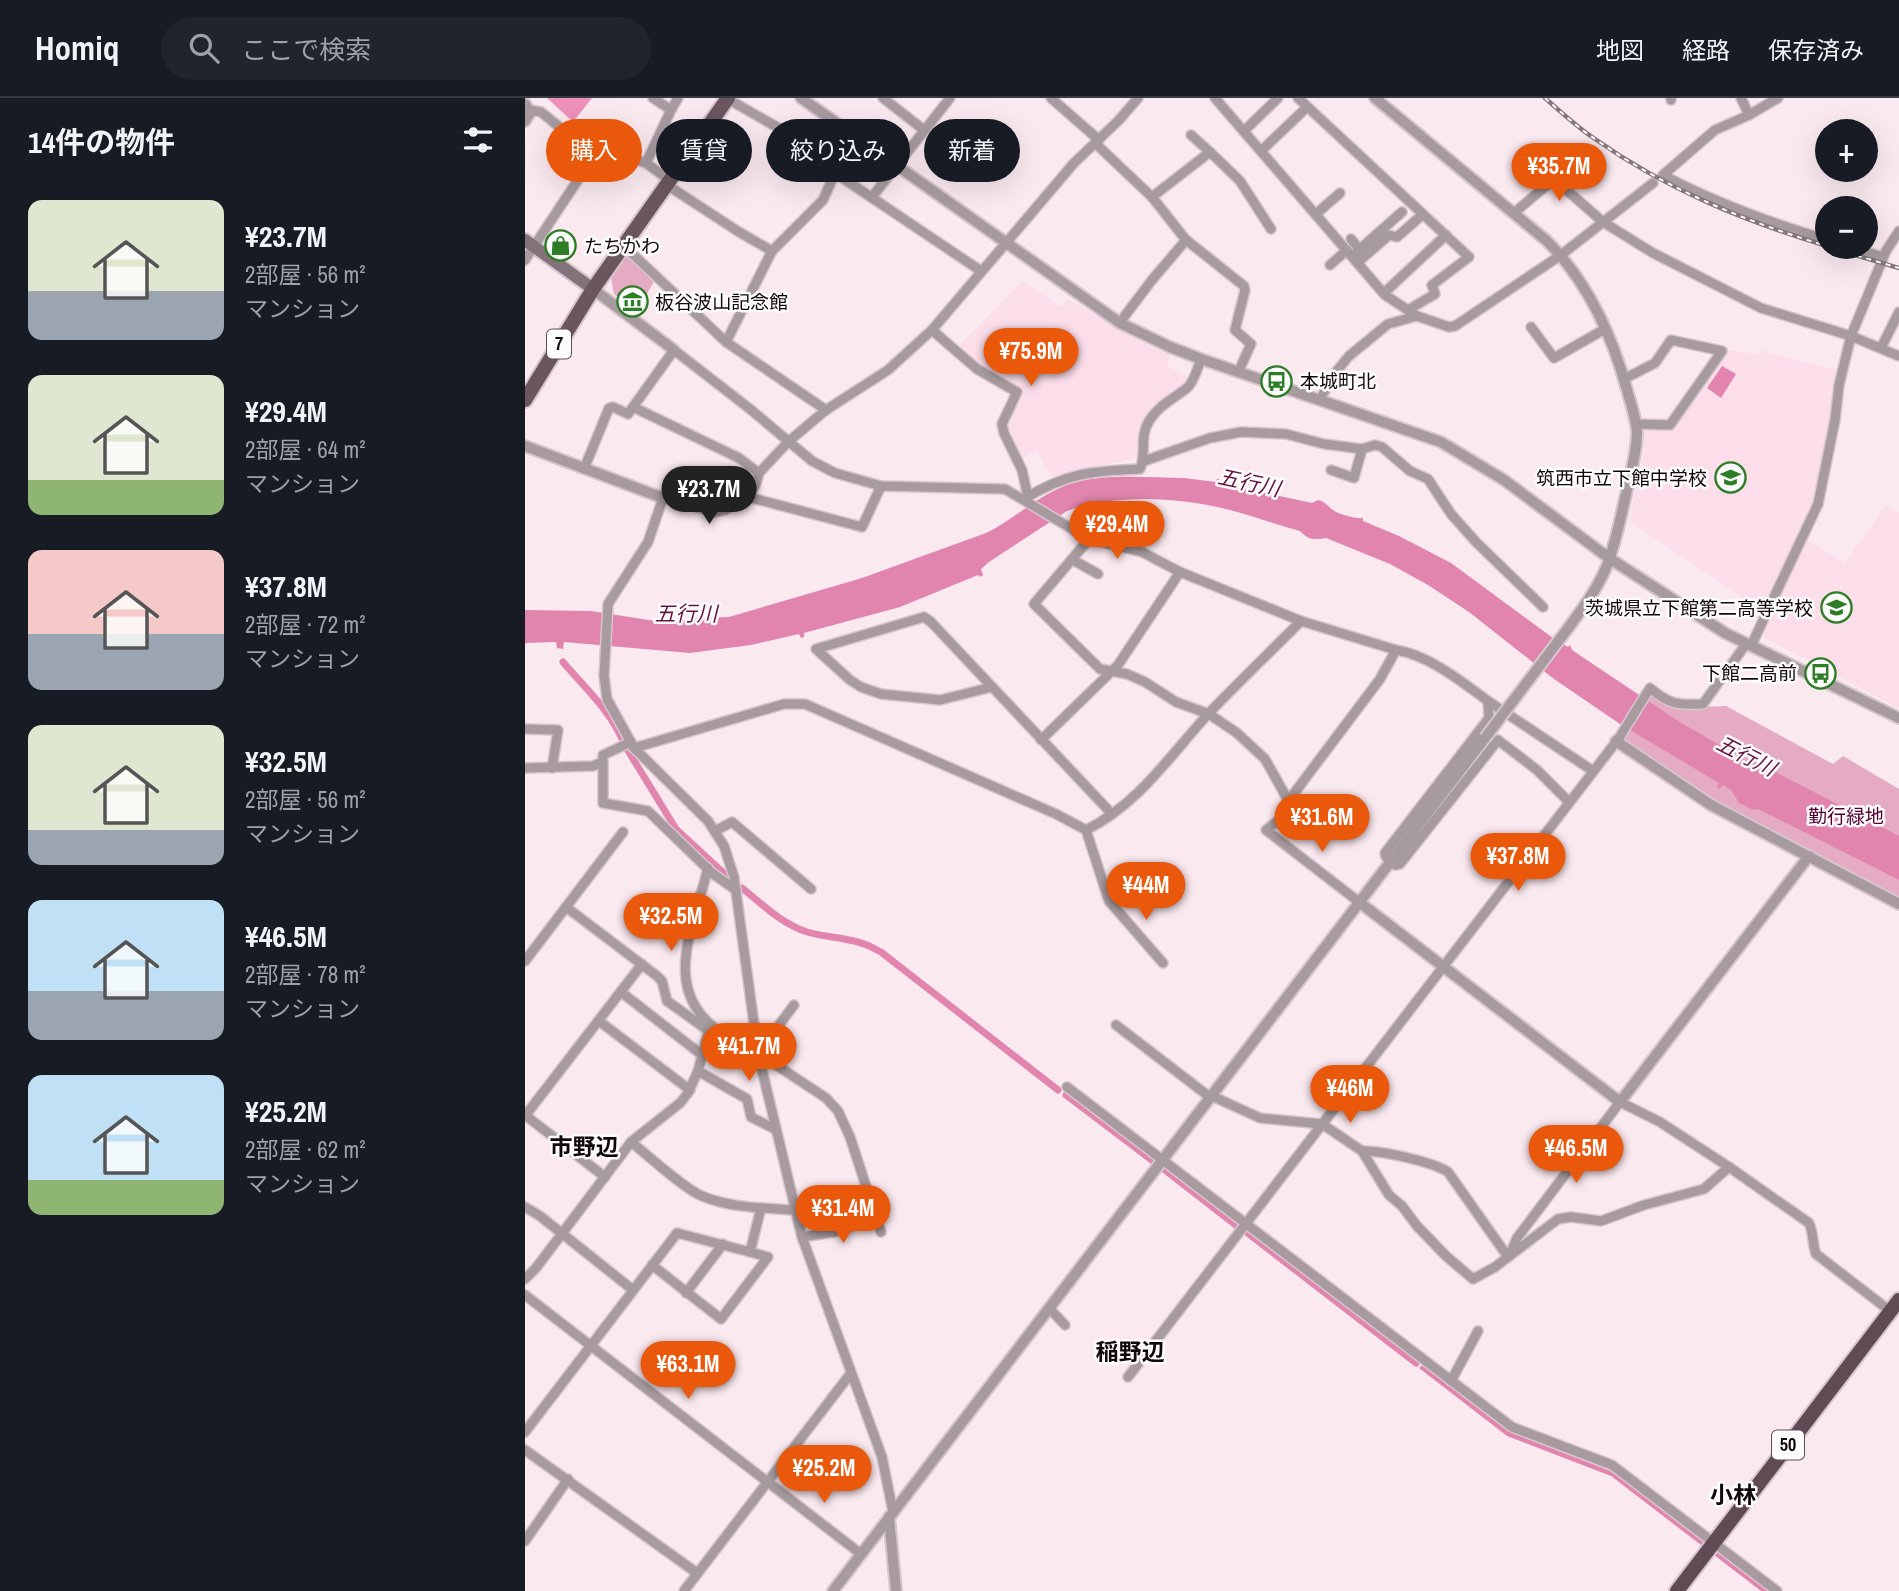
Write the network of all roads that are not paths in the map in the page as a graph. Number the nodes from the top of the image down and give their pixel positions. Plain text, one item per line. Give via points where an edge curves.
1 (653, 98) edge
2 (678, 98) edge
3 (728, 98) edge
4 (801, 98) edge
5 (883, 98) edge
6 (950, 98) edge
7 (1051, 98) edge
8 (1137, 98) edge
9 (1215, 98) edge
10 (1278, 98) edge
11 (1298, 98) edge
12 (1375, 98) edge
13 (1741, 98) edge
14 (1778, 98) edge
15 (527, 107) edge
16 (1305, 109) dead end
17 (670, 110) junction
18 (1749, 115) junction
19 (550, 119) edge
20 (830, 119) edge
21 (933, 119) edge
22 (766, 120) edge
23 (525, 121) edge
24 (924, 130) joint
25 (1244, 131) junction
26 (1191, 135) dead end
27 (1097, 142) junction
28 (910, 148) edge
29 (1261, 151) junction
30 (1210, 152) junction
31 (642, 162) edge
32 (646, 163) junction
33 (910, 176) edge
34 (574, 182) edge
35 (831, 182) edge
36 (849, 182) edge
37 (884, 182) edge
38 (668, 183) junction
39 (1653, 183) dead end
40 (1340, 193) dead end
41 (872, 197) junction
42 (1151, 197) junction
43 (1402, 212) dead end
44 (1514, 213) junction
45 (1316, 214) junction
46 (1422, 215) junction
47 (1603, 222) junction
48 (1271, 229) dead end
49 (1899, 231) edge
50 (1446, 236) junction
51 (1815, 236) edge
52 (1185, 239) junction
53 (1350, 239) dead end
54 (529, 243) edge
55 (1005, 244) junction
56 (624, 246) junction
57 (772, 250) junction
58 (1354, 254) junction
59 (1562, 255) junction
60 (1878, 256) edge
61 (1883, 257) junction
62 (525, 260) edge
63 (1330, 265) dead end
64 (981, 271) junction
65 (593, 289) junction
66 (1384, 293) junction
67 (1408, 310) junction
68 (1899, 312) edge
69 (1417, 316) junction
70 (1124, 317) dead end
71 (1531, 327) dead end
72 (1605, 329) junction
73 (932, 330) junction
74 (1851, 336) junction
75 (726, 342) junction
76 (1881, 348) junction
77 (674, 350) junction
78 (1899, 356) edge
79 (1202, 359) junction
80 (1241, 366) dead end
81 (1624, 380) junction
82 (1323, 394) dead end
83 (525, 400) edge
84 (633, 407) junction
85 (826, 410) junction
86 (1636, 424) junction
87 (789, 441) junction
88 (525, 446) edge
89 (1362, 449) junction
90 (1143, 461) junction
91 (584, 470) junction
92 (1331, 470) dead end
93 (759, 473) junction
94 (881, 486) junction
95 (748, 497) junction
96 (663, 498) junction
97 (1026, 499) junction
98 (1089, 540) junction
99 (1609, 558) junction
100 (1073, 560) junction
101 (1180, 572) junction
102 (1098, 574) dead end
103 (1543, 607) dead end
104 (1301, 621) junction
105 (1749, 645) junction
106 (1396, 650) junction
107 (1112, 671) junction
108 (992, 687) junction
109 (1489, 701) junction
110 (1209, 713) junction
111 (1489, 718) junction
112 (1899, 718) edge
113 (525, 729) edge
114 (1618, 738) junction
115 (1041, 740) junction
116 (1498, 740) junction
117 (632, 745) junction
118 (603, 762) junction
119 (525, 768) edge
120 (552, 768) junction
121 (1593, 771) junction
122 (1289, 800) junction
123 (1569, 802) junction
124 (1112, 814) junction
125 (1086, 830) junction
126 (715, 831) junction
127 (623, 832) dead end
128 (1809, 856) junction
129 (1390, 862) junction
130 (708, 868) junction
131 (811, 889) dead end
132 (736, 890) junction
133 (1359, 902) junction
134 (1899, 904) edge
135 (566, 907) junction
136 (525, 961) edge
137 (1163, 963) dead end
138 (642, 964) junction
139 (1443, 967) junction
140 (621, 992) junction
141 (794, 1005) dead end
142 (599, 1021) junction
143 (1116, 1024) dead end
144 (710, 1028) junction
145 (758, 1053) junction
146 (702, 1055) junction
147 (698, 1071) junction
148 (1067, 1087) dead end
149 (689, 1090) junction
150 (1211, 1097) junction
151 (1620, 1102) junction
152 (525, 1115) edge
153 (1322, 1124) junction
154 (775, 1129) junction
155 (631, 1142) junction
156 (1362, 1151) junction
157 (1163, 1159) junction
158 (1729, 1167) junction
159 (605, 1177) junction
160 (525, 1207) edge
161 (761, 1208) junction
162 (795, 1210) junction
163 (876, 1217) junction
164 (1246, 1222) junction
165 (880, 1232) dead end
166 (561, 1234) junction
167 (802, 1237) junction
168 (723, 1244) junction
169 (750, 1252) junction
170 (1509, 1256) junction
171 (652, 1265) junction
172 (525, 1279) edge
173 (633, 1290) junction
174 (686, 1293) junction
175 (525, 1295) edge
176 (1895, 1305) edge
177 (1049, 1308) junction
178 (1065, 1325) dead end
179 (1478, 1331) dead end
180 (590, 1345) junction
181 (851, 1373) junction
182 (1128, 1377) dead end
183 (1451, 1381) junction
184 (525, 1432) edge
185 (525, 1450) edge
186 (568, 1479) junction
187 (767, 1480) junction
188 (891, 1515) junction
189 (525, 1541) edge
190 (1714, 1543) junction
191 (861, 1553) junction
192 (697, 1573) junction
193 (684, 1591) edge
194 (832, 1591) edge
195 (896, 1591) edge
196 (1677, 1591) edge
197 (1777, 1591) edge

1 - 17 street
2 - 17 street
3 - 22 street
3 - 38 main road, 7
4 - 20 street
5 - 24 street
6 - 21 street
7 - 27 street
8 - 27 street
9 - 25 street
10 - 25 street
11 - 46 street
12 - 44 street
13 - 18 street
14 - 18 street
15 - 19 street
15 - 23 street via 530,116
16 - 29 street
17 - 32 street
18 - 51 street via 1715,130 1663,175 1707,197
24 - 28 street
25 - 29 street
26 - 30 street
27 - 42 street
27 - 55 street
29 - 45 street
30 - 42 street
30 - 48 street via 1240,181
31 - 32 street
32 - 38 street
33 - 55 street
34 - 54 street
35 - 57 street via 823,200
36 - 41 street
37 - 41 street
38 - 56 main road, 7
38 - 57 street
39 - 47 street
40 - 45 street
41 - 64 street
42 - 52 street
43 - 58 street
44 - 47 street via 1554,179
44 - 59 street
45 - 58 street
46 - 50 street
46 - 58 street via 1397,237 1389,235
47 - 59 street
47 - 74 street via 1653,253 1761,307
49 - 61 street
50 - 66 street
50 - 67 street via 1468,257 1432,285 1435,294
52 - 70 street
52 - 80 street via 1244,286 1235,330 1251,344
53 - 58 street
54 - 62 street
54 - 65 main road
55 - 64 street
55 - 79 street via 1119,323
56 - 65 main road, 7
56 - 75 street
57 - 75 street
58 - 63 street
58 - 66 street
59 - 69 street via 1455,326
59 - 72 street via 1578,275
60 - 61 street
61 - 74 street
64 - 73 street
65 - 77 street
65 - 83 main road, 7
66 - 67 street
67 - 69 street
68 - 76 street
69 - 82 street via 1388,324 1349,356
71 - 72 street via 1554,358
72 - 81 street
73 - 85 street via 888,370
73 - 97 street via 977,369 1017,392 1002,424 1022,470
74 - 76 street
74 - 105 street via 1818,504
75 - 85 street
76 - 78 street
77 - 84 street
77 - 87 street
79 - 90 street via 1189,387 1170,398 1148,422 1143,433
79 - 99 street via 1441,442 1504,480
81 - 86 street
81 - 86 street via 1655,363 1671,340 1723,351 1670,425
84 - 91 street via 628,414 609,408
84 - 93 street via 739,458
85 - 87 street
86 - 99 street via 1636,447
87 - 93 street
87 - 94 street via 823,468
88 - 91 street
89 - 90 street via 1241,432
89 - 92 street via 1354,478
89 - 103 street via 1382,447 1427,479 1476,542
90 - 97 street via 1140,469 1069,477
91 - 96 street
93 - 95 street
94 - 95 street via 862,527
94 - 97 street via 1005,489
95 - 96 street via 716,512
96 - 117 street via 648,542 608,607 607,699
97 - 98 street
98 - 100 street
98 - 101 street via 1142,552
99 - 105 street
99 - 129 street, bridge via 1569,627
100 - 102 street
100 - 107 street via 1034,604 1100,669
101 - 104 street
101 - 107 street
104 - 106 street
104 - 110 street
105 - 112 street
105 - 114 street via 1703,704 1671,703 1650,688
106 - 109 street via 1409,652
106 - 122 street via 1380,679
107 - 110 street
107 - 115 street
108 - 108 street via 924,617 816,649 850,680 881,694 940,701
108 - 115 street
109 - 111 street
109 - 121 street
110 - 122 street via 1265,759
110 - 124 street via 1145,787
111 - 116 street
111 - 129 street via 1385,853
113 - 120 street via 558,730
114 - 121 street
114 - 128 street via 1711,805
115 - 124 street
116 - 123 street
116 - 129 street via 1400,864
117 - 118 street via 605,753
117 - 125 street via 784,704 805,704
117 - 126 street
118 - 120 street
118 - 130 street via 603,803 648,811
119 - 120 street
121 - 123 street
122 - 133 street via 1291,812 1266,830
123 - 139 street
124 - 125 street
125 - 137 street via 1109,901
126 - 131 street via 732,822
126 - 132 street via 728,855
127 - 135 street
128 - 134 street
128 - 151 street
129 - 133 street
130 - 132 street
130 - 144 street via 684,968 692,1003
132 - 145 street
133 - 139 street
133 - 150 street
135 - 136 street
135 - 138 street
138 - 140 street
138 - 144 street via 660,978 672,1006
139 - 151 street
139 - 153 street
140 - 142 street
140 - 146 street
141 - 145 street
142 - 149 street
142 - 152 street
143 - 150 street
144 - 145 street
144 - 146 street
145 - 154 street
145 - 163 street via 838,1111
146 - 147 street
147 - 149 street
147 - 154 street via 747,1099 751,1117
148 - 157 street
149 - 155 street via 680,1103
150 - 153 street via 1260,1118
150 - 157 street
151 - 158 street
151 - 170 street via 1517,1238
152 - 159 street
153 - 156 street
153 - 164 street
154 - 162 street
155 - 159 street
155 - 161 street via 698,1195
156 - 170 street via 1383,1152 1448,1172
156 - 170 street via 1388,1195 1472,1279
157 - 164 street
157 - 177 street
158 - 170 street via 1705,1189 1601,1221 1558,1219
158 - 176 street via 1808,1223 1814,1232 1816,1254
159 - 166 street
160 - 166 street
161 - 162 street
161 - 169 street
162 - 167 street
163 - 165 street
163 - 167 street via 834,1232
164 - 182 street
164 - 183 street
166 - 172 street
166 - 173 street
167 - 181 street
168 - 169 street
168 - 171 street via 677,1233
168 - 174 street
169 - 174 street via 768,1257 720,1319
171 - 173 street
171 - 174 street
173 - 180 street
175 - 180 street
176 - 190 highway, 50
177 - 178 street
177 - 188 street
179 - 183 street
180 - 184 street
180 - 187 street
181 - 187 street
181 - 188 street via 882,1457
183 - 190 street via 1512,1427 1612,1465
185 - 186 street
186 - 189 street
186 - 192 street
187 - 191 street
187 - 192 street
188 - 191 street
188 - 195 street
190 - 196 highway, 50
190 - 197 street
191 - 194 street
192 - 193 street

